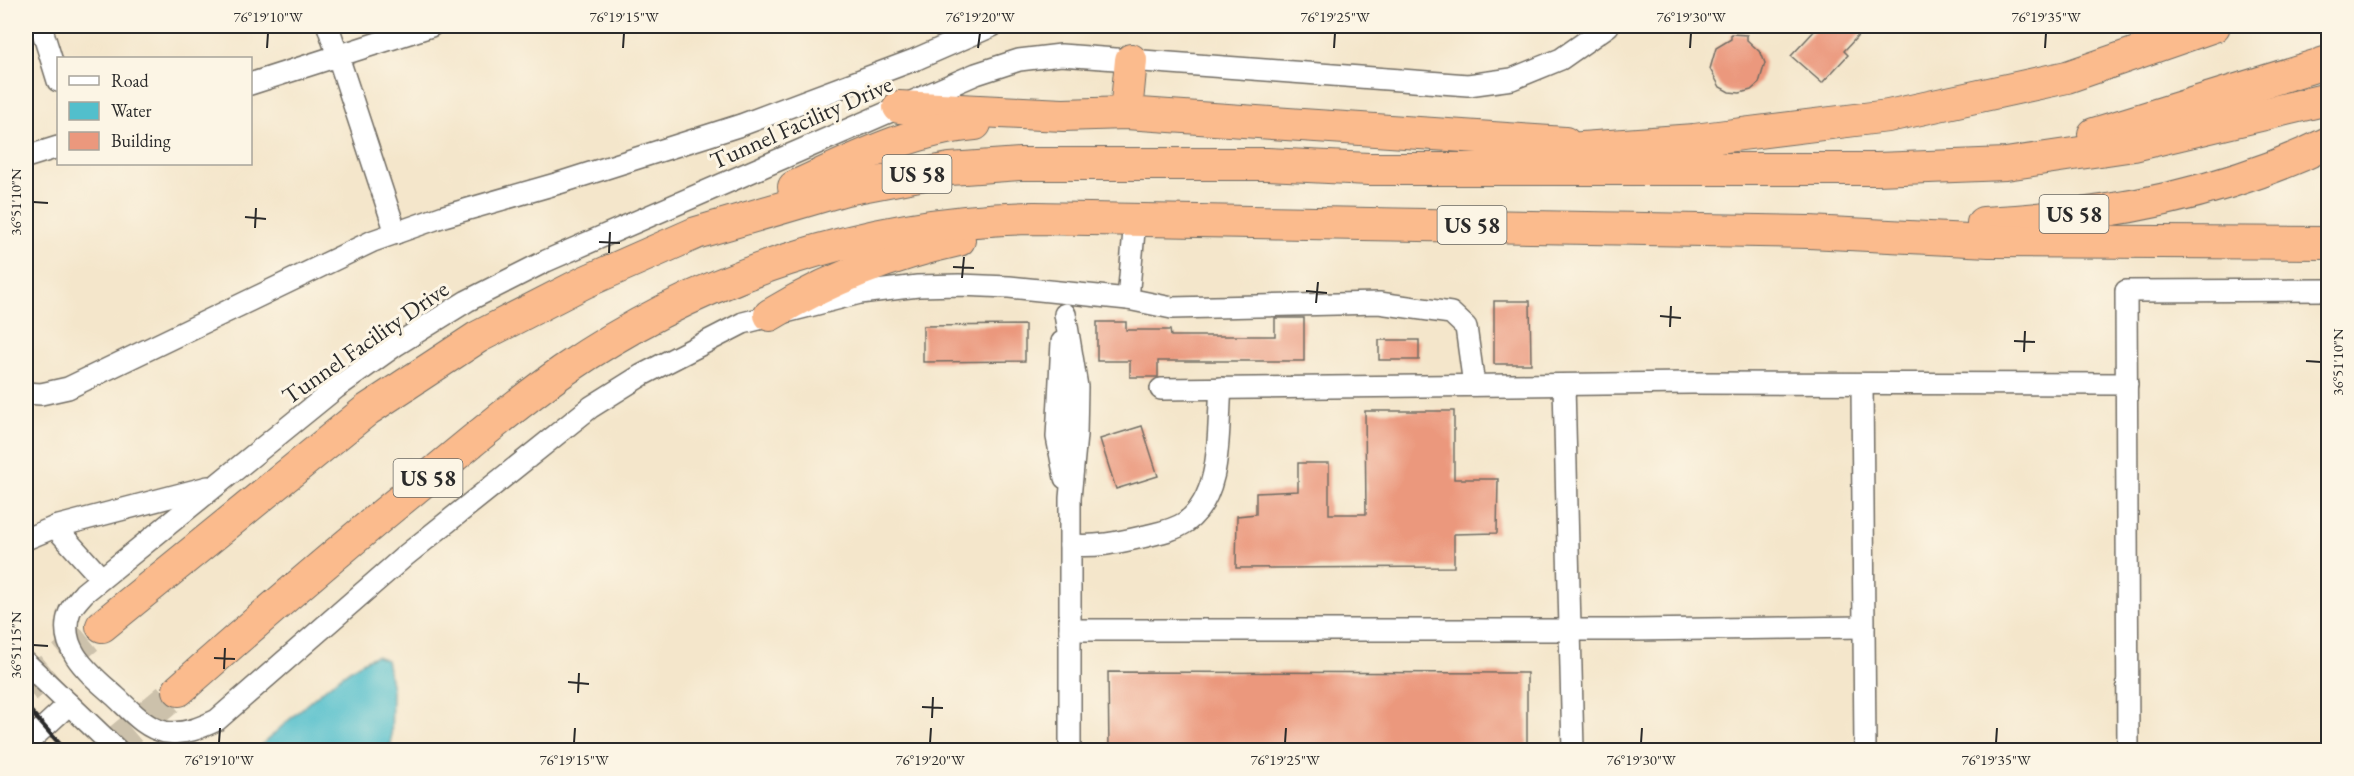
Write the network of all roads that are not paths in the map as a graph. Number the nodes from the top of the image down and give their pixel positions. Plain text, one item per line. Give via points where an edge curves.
1 (41, 26) edge
2 (328, 26) edge
3 (431, 26) edge
4 (992, 26) edge
5 (1608, 26) edge
6 (2167, 26) edge
7 (2214, 26) edge
8 (338, 55) junction
9 (1131, 60) junction
10 (2328, 62) edge
11 (57, 78) edge
12 (252, 83) edge
13 (1974, 97) junction
14 (2328, 99) edge
15 (898, 107) junction
16 (1126, 113) junction
17 (1063, 115) junction
18 (2328, 143) edge
19 (1599, 145) junction
20 (57, 147) edge
21 (26, 157) edge
22 (1267, 164) junction
23 (1957, 167) junction
24 (1135, 220) junction
25 (1809, 232) junction
26 (396, 233) junction
27 (696, 233) junction
28 (2328, 243) edge
29 (2328, 290) edge
30 (1128, 299) junction
31 (1065, 304) junction
32 (756, 319) junction
33 (1862, 384) junction
34 (2127, 384) junction
35 (1564, 385) junction
36 (1474, 386) junction
37 (1221, 387) junction
38 (1161, 389) dead end
39 (26, 393) edge
40 (215, 486) junction
41 (1070, 498) junction
42 (55, 527) junction
43 (26, 539) edge
44 (1070, 545) junction
45 (101, 578) junction
46 (102, 626) tunnel mouth
47 (1864, 627) junction
48 (1070, 630) junction
49 (1569, 630) junction
50 (26, 663) edge
51 (179, 690) tunnel mouth
52 (69, 704) junction
53 (26, 744) edge
54 (117, 750) edge
55 (1070, 750) edge
56 (1573, 750) edge
57 (1865, 750) edge
58 (2128, 750) edge

1 - 11 street
2 - 8 street
3 - 8 street
4 - 26 street via 914,60 741,125
5 - 9 street, Tunnel Facility Drive via 1561,59 1512,79 1468,85
6 - 13 highway
7 - 13 highway, US 58 via 2067,77
8 - 12 street
8 - 26 street
9 - 15 street, Tunnel Facility Drive via 1061,55 1019,60
9 - 16 highway
10 - 23 highway via 2082,138
13 - 19 highway, US 58 via 1827,125 1694,140
14 - 23 highway via 2088,153
15 - 17 highway
15 - 40 street, Tunnel Facility Drive via 546,261 467,301 363,368
16 - 17 highway
16 - 19 highway
17 - 27 highway via 956,126 922,134 842,165
18 - 25 highway, US 58 via 2296,159 2205,190 2125,208 2006,222
19 - 22 highway, US 58 via 1520,153
20 - 21 street
22 - 23 highway via 1368,169
22 - 27 highway, US 58 via 1020,164 950,169 846,189
24 - 25 highway, US 58
24 - 30 street
24 - 32 highway via 1102,232 987,236 920,249 834,280
24 - 51 highway, US 58 via 1003,218 896,231 795,257 665,311 594,351 506,413 299,583
25 - 28 highway via 1989,242
26 - 39 street via 68,388
27 - 46 highway, US 58 via 517,316 420,373 327,441
29 - 34 street via 2126,291
30 - 31 street, Tunnel Facility Drive
30 - 36 street, Tunnel Facility Drive via 1172,308 1379,303 1451,313 1467,327
31 - 32 street, Tunnel Facility Drive via 1009,287 918,286 860,293
31 - 41 street via 1058,437
31 - 41 street via 1090,379 1090,432
32 - 45 street, Tunnel Facility Drive via 642,375 591,407 405,556 217,720 195,731 166,732 149,727 82,666 70,647 70,611
33 - 34 street
33 - 35 street
33 - 47 street
34 - 58 street
35 - 36 street
35 - 49 street
36 - 37 street
37 - 38 street
37 - 44 street via 1214,473 1199,508 1186,522 1170,530 1098,547
40 - 42 street
40 - 45 street, Tunnel Facility Drive
41 - 44 street
42 - 43 street
42 - 45 street
44 - 48 street
47 - 49 street
47 - 57 street
48 - 49 street
48 - 55 street
49 - 56 street
50 - 52 street
52 - 53 street
52 - 54 street

